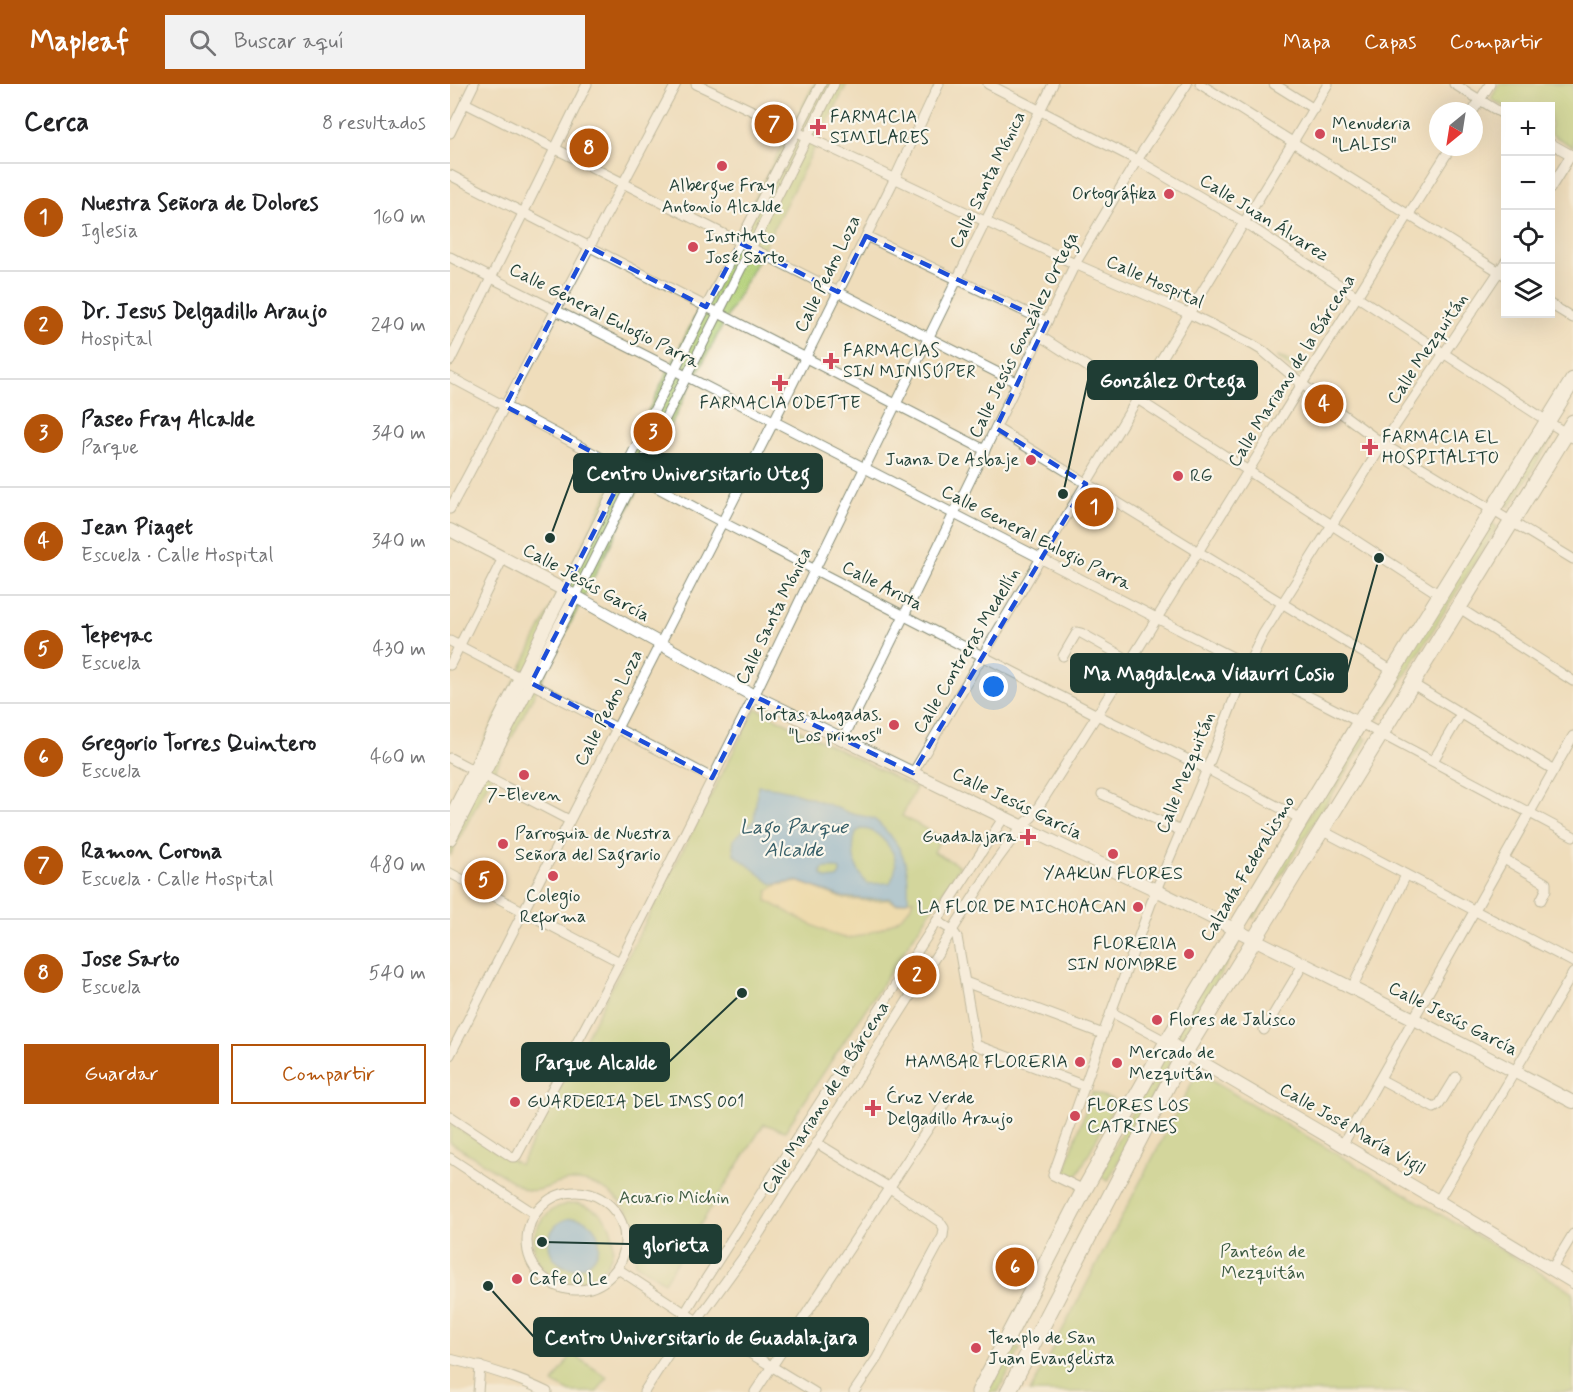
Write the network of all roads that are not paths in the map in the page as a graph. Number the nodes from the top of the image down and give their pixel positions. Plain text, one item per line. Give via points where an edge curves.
1 (474, 84) edge
2 (587, 84) edge
3 (676, 84) edge
4 (696, 84) edge
5 (821, 84) edge
6 (834, 84) edge
7 (939, 84) edge
8 (988, 84) edge
9 (1053, 84) edge
10 (1187, 84) edge
11 (1200, 84) edge
12 (1274, 84) edge
13 (1328, 84) edge
14 (1454, 84) edge
15 (1490, 84) edge
16 (1480, 100) junction
17 (465, 103) junction
18 (1314, 109) junction
19 (1040, 111) junction
20 (1501, 113) edge
21 (797, 132) junction
22 (450, 133) edge
23 (807, 137) junction
24 (1293, 143) junction
25 (1555, 145) edge
26 (555, 149) junction
27 (1446, 156) edge
28 (1572, 156) edge
29 (1137, 160) junction
30 (450, 175) edge
31 (895, 178) junction
32 (623, 183) junction
33 (1555, 183) edge
34 (524, 213) junction
35 (1409, 216) junction
36 (986, 222) junction
37 (1245, 223) junction
38 (866, 236) junction
39 (740, 243) junction
40 (589, 247) junction
41 (751, 249) junction
42 (450, 257) edge
43 (1074, 264) junction
44 (1501, 273) edge
45 (1501, 275) edge
46 (492, 278) junction
47 (958, 279) junction
48 (838, 292) junction
49 (1357, 297) junction
50 (706, 307) junction
51 (1555, 307) edge
52 (556, 311) junction
53 (718, 314) junction
54 (1190, 314) junction
55 (1573, 318) edge
56 (1047, 322) junction
57 (1040, 336) junction
58 (929, 338) junction
59 (1444, 354) junction
60 (805, 358) junction
61 (450, 361) edge
62 (674, 370) junction
63 (686, 376) junction
64 (450, 377) edge
65 (1573, 380) edge
66 (1018, 383) junction
67 (1302, 384) junction
68 (1138, 400) junction
69 (896, 404) junction
70 (505, 406) junction
71 (774, 421) junction
72 (1547, 422) junction
73 (996, 428) junction
74 (1571, 431) edge
75 (1383, 444) junction
76 (985, 450) junction
77 (865, 468) junction
78 (626, 470) junction
79 (1248, 471) junction
80 (636, 476) junction
81 (1086, 484) junction
82 (450, 510) edge
83 (1493, 510) junction
84 (954, 514) junction
85 (1511, 521) junction
86 (722, 522) junction
87 (1332, 525) junction
88 (450, 530) edge
89 (1198, 552) junction
90 (503, 558) junction
91 (1041, 558) junction
92 (1573, 559) edge
93 (814, 569) junction
94 (570, 593) junction
95 (1440, 595) junction
96 (1282, 603) junction
97 (1458, 607) junction
98 (904, 616) junction
99 (1157, 618) junction
100 (450, 641) edge
101 (659, 644) junction
102 (460, 646) junction
103 (983, 656) junction
104 (1063, 656) dead end
105 (1131, 661) junction
106 (1248, 665) junction
107 (450, 666) edge
108 (1393, 671) junction
109 (526, 680) junction
110 (1573, 681) edge
111 (1411, 683) junction
112 (754, 696) junction
113 (1461, 714) junction
114 (1097, 715) junction
115 (1360, 722) junction
116 (617, 728) junction
117 (1380, 733) junction
118 (1573, 736) edge
119 (843, 739) junction
120 (450, 758) edge
121 (1433, 761) junction
122 (1207, 769) junction
123 (1554, 770) junction
124 (478, 773) junction
125 (913, 773) junction
126 (712, 778) junction
127 (1102, 794) dead end
128 (1530, 813) junction
129 (1004, 817) junction
130 (450, 818) edge
131 (1301, 819) junction
132 (569, 820) junction
133 (1022, 826) junction
134 (1321, 830) junction
135 (1181, 831) junction
136 (1573, 836) edge
137 (450, 838) edge
138 (1504, 859) junction
139 (450, 873) edge
140 (1406, 875) junction
141 (1156, 890) junction
142 (1540, 900) dead end
143 (523, 911) junction
144 (1474, 911) junction
145 (937, 921) junction
146 (1234, 929) junction
147 (952, 930) junction
148 (1254, 939) junction
149 (620, 962) junction
150 (1573, 962) edge
151 (1304, 963) junction
152 (1573, 973) edge
153 (966, 982) junction
154 (1352, 988) junction
155 (1111, 1012) junction
156 (1414, 1019) junction
157 (1264, 1030) dead end
158 (1103, 1034) junction
159 (1167, 1042) junction
160 (1185, 1052) junction
161 (450, 1055) edge
162 (840, 1071) junction
163 (1515, 1071) junction
164 (1456, 1077) dead end
165 (1380, 1079) junction
166 (1084, 1086) junction
167 (852, 1088) junction
168 (947, 1100) dead end
169 (1573, 1102) edge
170 (817, 1107) junction
171 (450, 1116) edge
172 (830, 1122) junction
173 (817, 1143) junction
174 (1343, 1144) junction
175 (450, 1158) edge
176 (890, 1188) junction
177 (1084, 1190) junction
178 (1438, 1201) junction
179 (535, 1214) junction
180 (1573, 1234) edge
181 (618, 1269) junction
182 (1551, 1270) junction
183 (1573, 1282) edge
184 (685, 1313) junction
185 (697, 1321) junction
186 (683, 1331) junction
187 (450, 1359) edge
188 (480, 1366) junction
189 (772, 1366) junction
190 (477, 1392) edge
191 (547, 1392) edge
192 (644, 1392) edge
193 (756, 1392) edge
194 (814, 1392) edge
195 (854, 1392) edge
196 (979, 1392) edge
197 (1008, 1392) edge

1 - 17 street
2 - 26 street
3 - 32 street
4 - 21 street, Calle Hospital
5 - 21 street
6 - 23 street
7 - 31 street, Calle Pedro Loza
8 - 19 street, Calle Juan Álvarez
9 - 19 street, Calle Santa Mónica
10 - 29 street, Calle Jesús González Ortega
11 - 24 street
12 - 18 street
13 - 18 street, Calle Contreras Medellín
14 - 16 street
15 - 16 street
16 - 20 street
17 - 22 street
17 - 26 street
18 - 24 street, Calle Contreras Medellín
19 - 29 street, Calle Juan Álvarez
19 - 36 street, Calle Santa Mónica
21 - 23 street, Calle Hospital
21 - 39 street
23 - 31 street, Calle Hospital
23 - 41 street
24 - 35 street
24 - 37 street, Calle Contreras Medellín
25 - 28 street
26 - 32 street
26 - 34 street
27 - 35 street, Calle Mariano de la Bárcena
28 - 33 street
29 - 37 street, Calle Juan Álvarez
29 - 43 street, Calle Jesús González Ortega
30 - 34 street
31 - 36 street, Calle Hospital
31 - 38 street, Calle Pedro Loza
32 - 39 street
32 - 40 street
34 - 40 street
34 - 46 street
35 - 44 street
35 - 49 street, Calle Mariano de la Bárcena
36 - 43 street, Calle Hospital
36 - 47 street, Calle Santa Mónica
37 - 49 street, Calle Juan Álvarez
37 - 54 street, Calle Contreras Medellín
38 - 47 street
38 - 48 street, Calle Pedro Loza
39 - 41 street
39 - 50 street
40 - 50 street
40 - 52 street
41 - 48 street
41 - 53 street
42 - 46 street, Calle General Eulogio Parra
43 - 54 street, Calle Hospital
43 - 56 street, Calle Jesús González Ortega
45 - 59 street, Calle Mezquitán
46 - 52 street, Calle General Eulogio Parra
46 - 61 street
47 - 56 street
47 - 58 street, Calle Santa Mónica
48 - 58 street
48 - 60 street, Calle Pedro Loza
49 - 59 street, Calle Juan Álvarez
49 - 67 street, Calle Mariano de la Bárcena
50 - 53 street
50 - 62 street
51 - 55 street
52 - 62 street, Calle General Eulogio Parra
52 - 70 street
53 - 60 street
53 - 63 street
54 - 67 street, Calle Hospital via 1263,351
54 - 68 street, Calle Contreras Medellín
56 - 57 street, Calle Jesús González Ortega
57 - 66 street, Calle Jesús González Ortega
57 - 68 street
58 - 66 street
58 - 69 street, Calle Santa Mónica
59 - 72 street, Calle Juan Álvarez
59 - 75 street, Calle Mezquitán
60 - 69 street
60 - 71 street, Calle Pedro Loza
62 - 63 street, Calle General Eulogio Parra
62 - 78 street
63 - 71 street, Calle General Eulogio Parra
63 - 80 street
64 - 70 street, Calle Arista
65 - 72 main road, Calzada Federalismo
66 - 73 street, Calle Jesús González Ortega
67 - 75 street, Calle Hospital
67 - 79 street, Calle Mariano de la Bárcena
68 - 79 street
68 - 81 street, Calle Contreras Medellín
69 - 76 street
69 - 77 street, Calle Santa Mónica
70 - 78 street, Calle Arista
70 - 82 street
71 - 77 street, Calle General Eulogio Parra
71 - 86 street, Calle Pedro Loza
72 - 74 street, Calle Juan Álvarez
72 - 83 main road, Calzada Federalismo
73 - 76 street, Calle Jesús González Ortega
73 - 81 street
74 - 85 main road
75 - 83 street, Calle Hospital
75 - 87 street, Calle Mezquitán
76 - 84 street, Calle Jesús González Ortega
77 - 84 street, Calle General Eulogio Parra
77 - 93 street, Calle Santa Mónica
78 - 80 street, Calle Arista
78 - 94 street
79 - 87 street
79 - 89 street, Calle Mariano de la Bárcena
80 - 86 street, Calle Arista
80 - 94 street
81 - 89 street
81 - 91 street, Calle Contreras Medellín
83 - 85 street, Calle Hospital
83 - 95 main road, Calzada Federalismo
84 - 91 street, Calle General Eulogio Parra
84 - 98 street, Calle Jesús González Ortega
85 - 92 street, Calle Hospital
85 - 97 main road
86 - 93 street, Calle Arista
86 - 101 street, Calle Pedro Loza
87 - 95 street
87 - 96 street, Calle Mezquitán
88 - 90 street, Calle Jesús García
89 - 96 street
89 - 99 street, Calle Mariano de la Bárcena
90 - 94 street, Calle Jesús García
90 - 102 street
91 - 99 street, Calle General Eulogio Parra
91 - 103 street, Calle Contreras Medellín
93 - 98 street, Calle Arista
93 - 112 street, Calle Santa Mónica
94 - 101 street, Calle Jesús García
94 - 109 street
95 - 108 main road, Calzada Federalismo
96 - 106 street, Calle Mezquitán
96 - 108 street
97 - 110 street
97 - 111 main road
98 - 103 street, Calle Arista
98 - 119 street, Calle Jesús González Ortega
99 - 105 street, Calle Mariano de la Bárcena
99 - 106 street, Calle General Eulogio Parra
100 - 102 street
101 - 112 street, Calle Jesús García
101 - 116 street, Calle Pedro Loza
102 - 107 street
102 - 109 street
103 - 114 street, Calle Arista
103 - 125 street, Calle Contreras Medellín
104 - 105 street via 1077,632
105 - 114 street, Calle Mariano de la Bárcena
106 - 115 street, Calle General Eulogio Parra
106 - 122 street, Calle Mezquitán
108 - 115 main road, Calzada Federalismo
109 - 116 street
109 - 124 street
111 - 113 street
111 - 117 main road
112 - 119 street, Calle Jesús García
112 - 126 street, Calle Santa Mónica
113 - 121 street
113 - 123 street
114 - 122 street, Calle Arista
114 - 133 street, Calle Mariano de la Bárcena via 1032,817
115 - 117 street, Calle General Eulogio Parra
115 - 131 main road, Calzada Federalismo
116 - 126 street
116 - 132 street, Calle Pedro Loza
117 - 121 street, Calle General Eulogio Parra
117 - 134 main road
118 - 123 street
119 - 125 street, Calle Jesús García
120 - 124 street
121 - 128 street, Calle General Eulogio Parra
122 - 131 street, Calle Arista
122 - 135 street, Calle Mezquitán
123 - 128 street
124 - 130 street
124 - 132 street
124 - 137 street
125 - 129 street, Calle Jesús García
126 - 149 street, Calle Santa Mónica
127 - 135 street
128 - 136 street, Calle General Eulogio Parra
128 - 138 street
129 - 133 street, Calle Jesús García
129 - 145 street, Calle Mariano de la Bárcena
131 - 146 main road, Calzada Federalismo
132 - 143 street, Calle Pedro Loza
133 - 141 street, Calle Jesús García
133 - 147 street, Calle Mariano de la Bárcena
134 - 140 street
134 - 148 main road
135 - 141 street, Calle Mezquitán
138 - 142 street via 1546,883
138 - 144 street
139 - 143 street
140 - 144 street
140 - 154 street
141 - 146 street, Calle Jesús García
141 - 155 street, Calle Mezquitán
143 - 149 street
143 - 161 street, Calle Pedro Loza
144 - 150 street
144 - 156 street
145 - 147 street
145 - 162 street, Calle Mariano de la Bárcena
146 - 148 street, Calle Jesús García
146 - 159 main road, Calzada Federalismo
147 - 153 street
147 - 167 street, Calle Mariano de la Bárcena
148 - 151 street, Calle Jesús García
148 - 160 main road
149 - 171 street, Calle Santa Mónica via 515,1157
151 - 154 street, Calle Jesús García
151 - 157 street
152 - 163 street
153 - 158 street
153 - 166 street via 978,1047
154 - 156 street, Calle Jesús García
155 - 158 street, Calle Mezquitán
155 - 159 street, Calle José María Vigil
156 - 163 street, Calle Jesús García
156 - 165 street
158 - 166 street, Calle Mezquitán
159 - 160 street, Calle José María Vigil
159 - 177 main road, Calzada Federalismo
160 - 174 street, Calle José María Vigil
160 - 197 main road
162 - 167 street
162 - 170 street, Calle Mariano de la Bárcena
163 - 169 street, Calle Jesús García
163 - 178 street
164 - 165 street via 1434,1108
165 - 174 street
166 - 177 street, Calle Mezquitán via 1053,1175
167 - 172 street, Calle Mariano de la Bárcena
168 - 176 street
170 - 172 street
170 - 184 street, Calle Mariano de la Bárcena
172 - 173 street, Calle Mariano de la Bárcena
173 - 176 street
173 - 185 street, Calle Mariano de la Bárcena via 750,1248
174 - 178 street, Calle José María Vigil
175 - 179 street
176 - 189 street
176 - 195 street via 940,1222 943,1236 877,1358
177 - 196 main road, Calzada Federalismo
178 - 182 street, Calle José María Vigil
179 - 181 street via 559,1195 574,1192 603,1200 615,1211 626,1239
179 - 181 street via 528,1228 530,1258 537,1272 549,1282 563,1289 594,1288
180 - 182 street
181 - 184 street
182 - 183 street, Calle José María Vigil
184 - 185 street
184 - 186 street, Calle Mariano de la Bárcena
185 - 186 street, Calle Mariano de la Bárcena
185 - 189 street
186 - 192 street, Calle Mariano de la Bárcena
187 - 188 street
188 - 190 street
188 - 191 street
189 - 193 street
189 - 194 street

